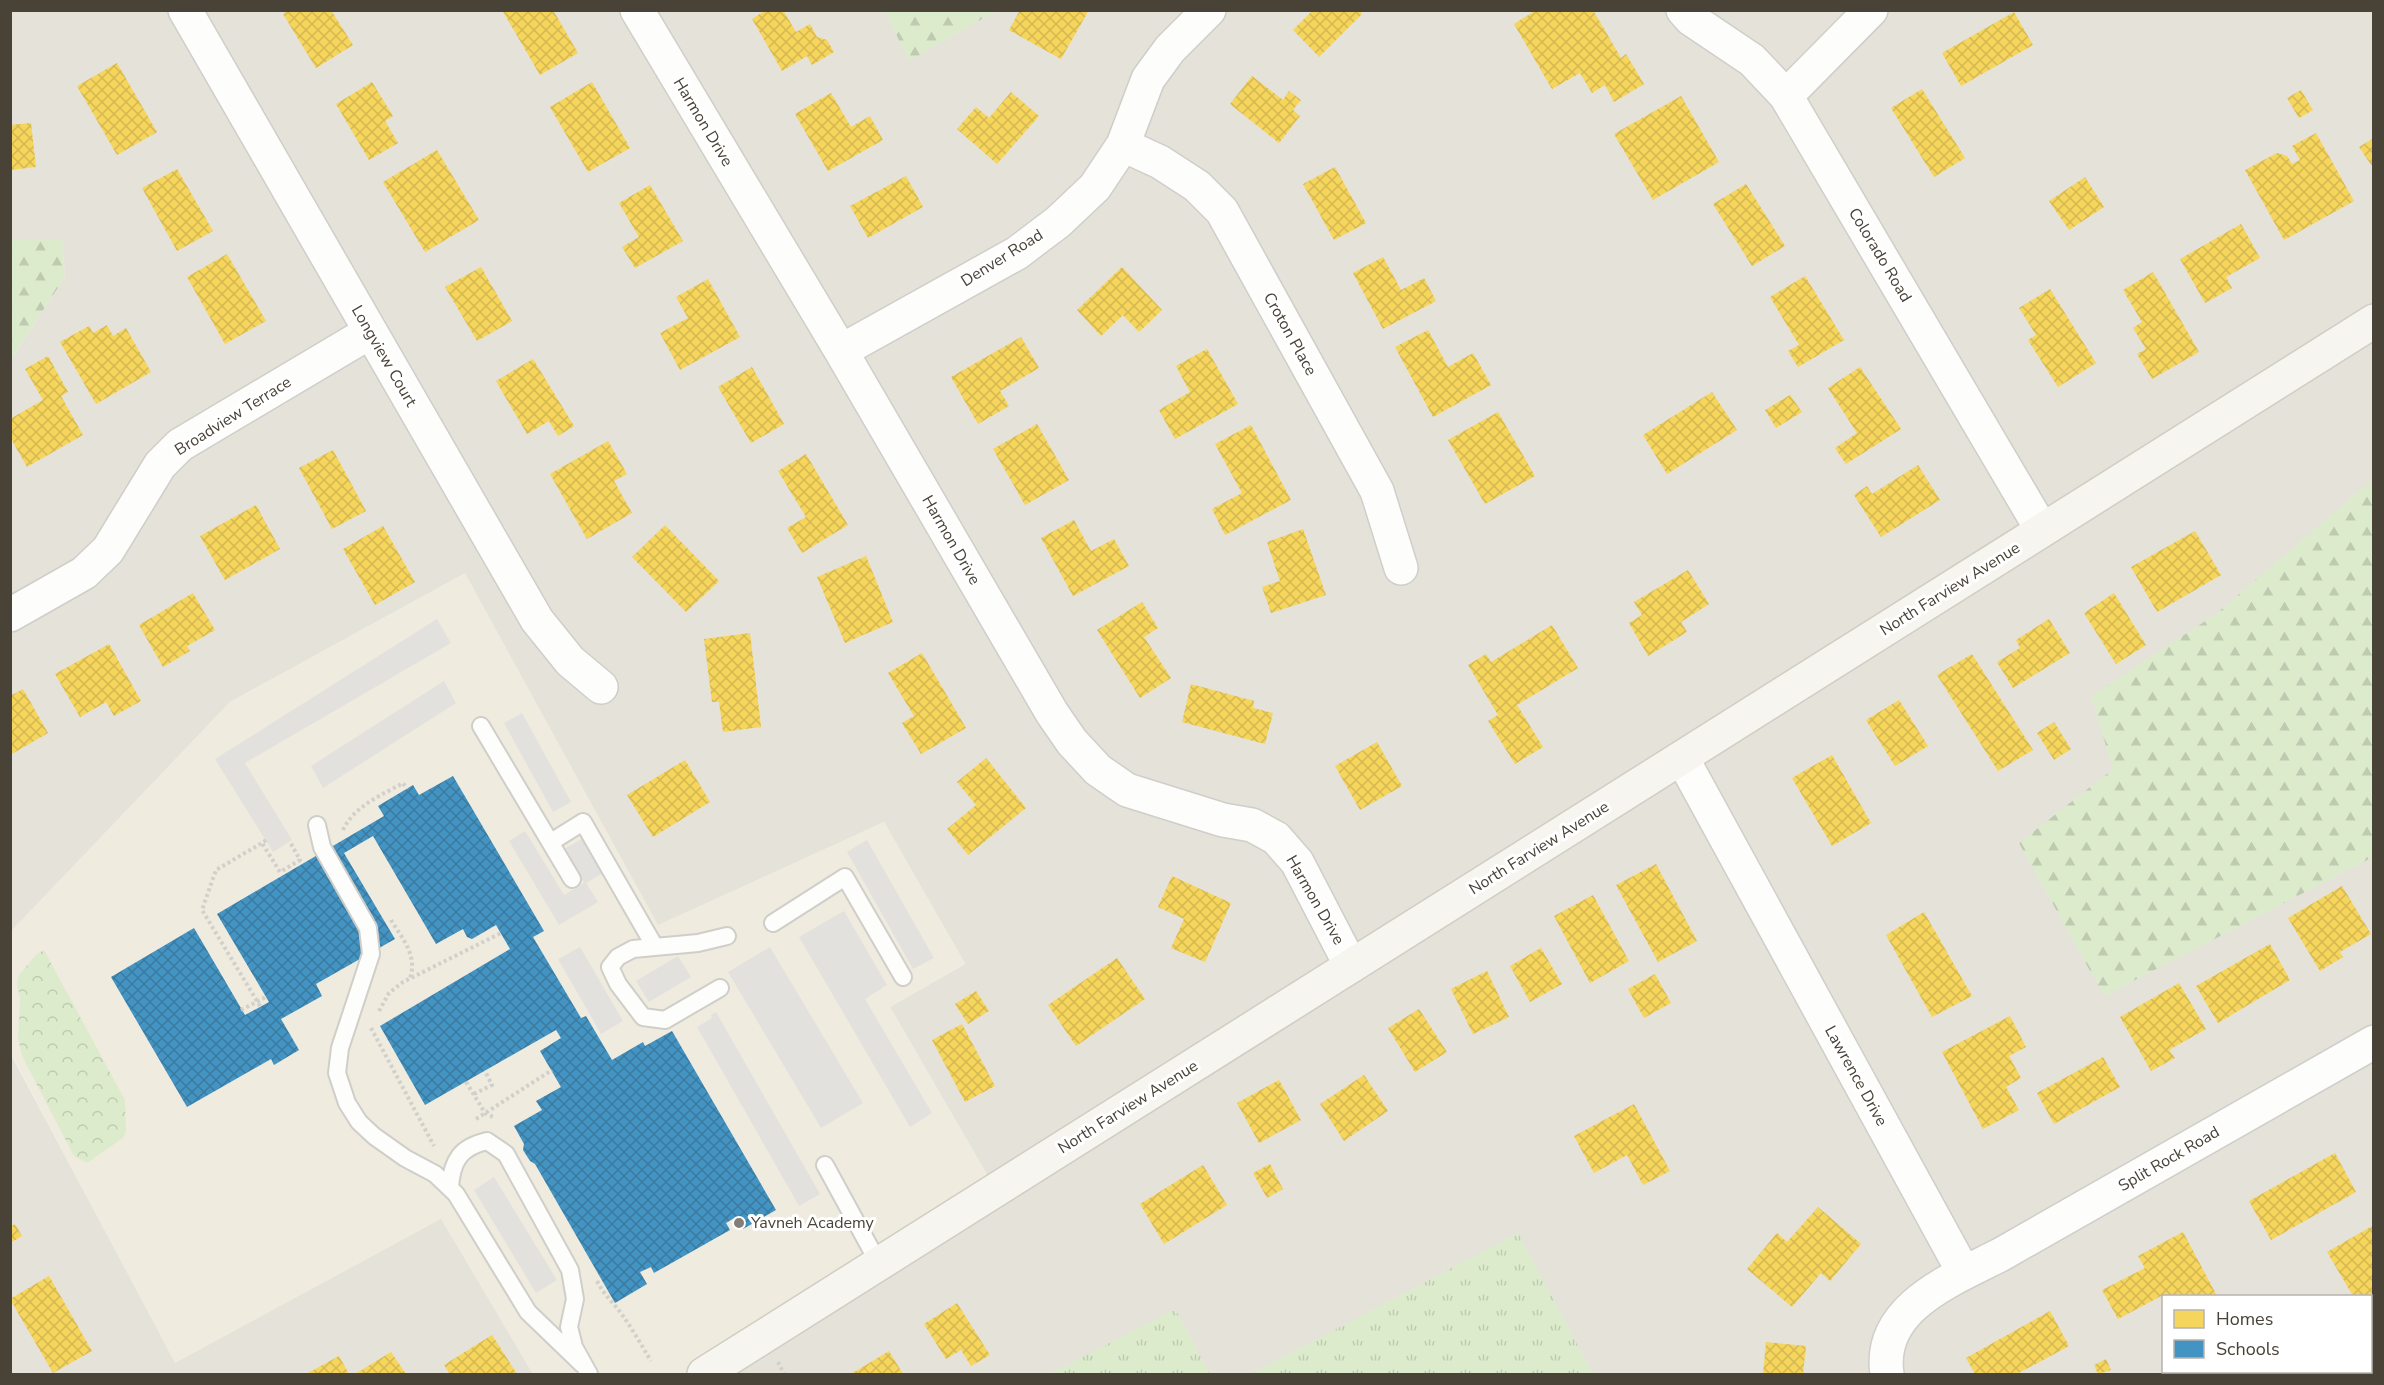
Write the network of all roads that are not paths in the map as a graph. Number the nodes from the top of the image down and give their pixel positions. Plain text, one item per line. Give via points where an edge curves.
1 (185, 10) edge
2 (637, 10) edge
3 (1209, 10) edge
4 (1683, 10) edge
5 (1871, 10) edge
6 (1786, 96) junction
7 (1123, 145) junction
8 (2373, 321) edge
9 (370, 332) junction
10 (840, 351) junction
11 (2042, 530) junction
12 (1401, 568) dead end
13 (10, 615) edge
14 (601, 687) dead end
15 (481, 726) dead end
16 (1682, 758) junction
17 (317, 825) dead end
18 (551, 842) junction
19 (572, 879) dead end
20 (773, 923) dead end
21 (727, 936) dead end
22 (655, 947) junction
23 (1352, 966) junction
24 (903, 977) dead end
25 (720, 988) dead end
26 (2370, 1053) edge
27 (825, 1165) dead end
28 (450, 1187) junction
29 (879, 1264) junction
30 (1964, 1273) junction
31 (586, 1369) edge
32 (704, 1374) edge
33 (1887, 1374) edge

1 - 9 street, Longview Court
2 - 10 street, Harmon Drive
3 - 7 street, Denver Road via 1170,49 1148,79
4 - 6 street, Colorado Road via 1752,60
5 - 6 street
6 - 11 street, Colorado Road
7 - 10 street, Denver Road via 1095,187 1025,247
7 - 12 street, Croton Place via 1160,162 1197,186 1222,211 1377,491
8 - 11 street, North Farview Avenue
9 - 13 street, Broadview Terrace via 180,445 160,465 108,550 84,573
9 - 14 street, Longview Court via 537,620 570,661
10 - 23 street, Harmon Drive via 1072,742 1098,770 1127,790 1223,820 1252,825 1276,838 1296,862
11 - 16 street, North Farview Avenue
15 - 18 lane
16 - 23 street, North Farview Avenue
16 - 30 street, Lawrence Drive
17 - 28 lane via 322,847 368,928 371,954 340,1048 337,1073 347,1103 374,1136
18 - 19 lane
18 - 22 lane via 583,822
20 - 24 lane via 845,878
21 - 22 lane
22 - 25 lane via 633,949 610,967 643,1017 665,1020
23 - 29 street, North Farview Avenue
26 - 30 street, Split Rock Road
27 - 29 lane
28 - 31 lane via 528,1312
28 - 31 lane via 451,1170 470,1145 487,1141 506,1154 570,1270 575,1299 569,1327
29 - 32 street, North Farview Avenue
30 - 33 street via 1938,1287 1898,1321 1887,1345

